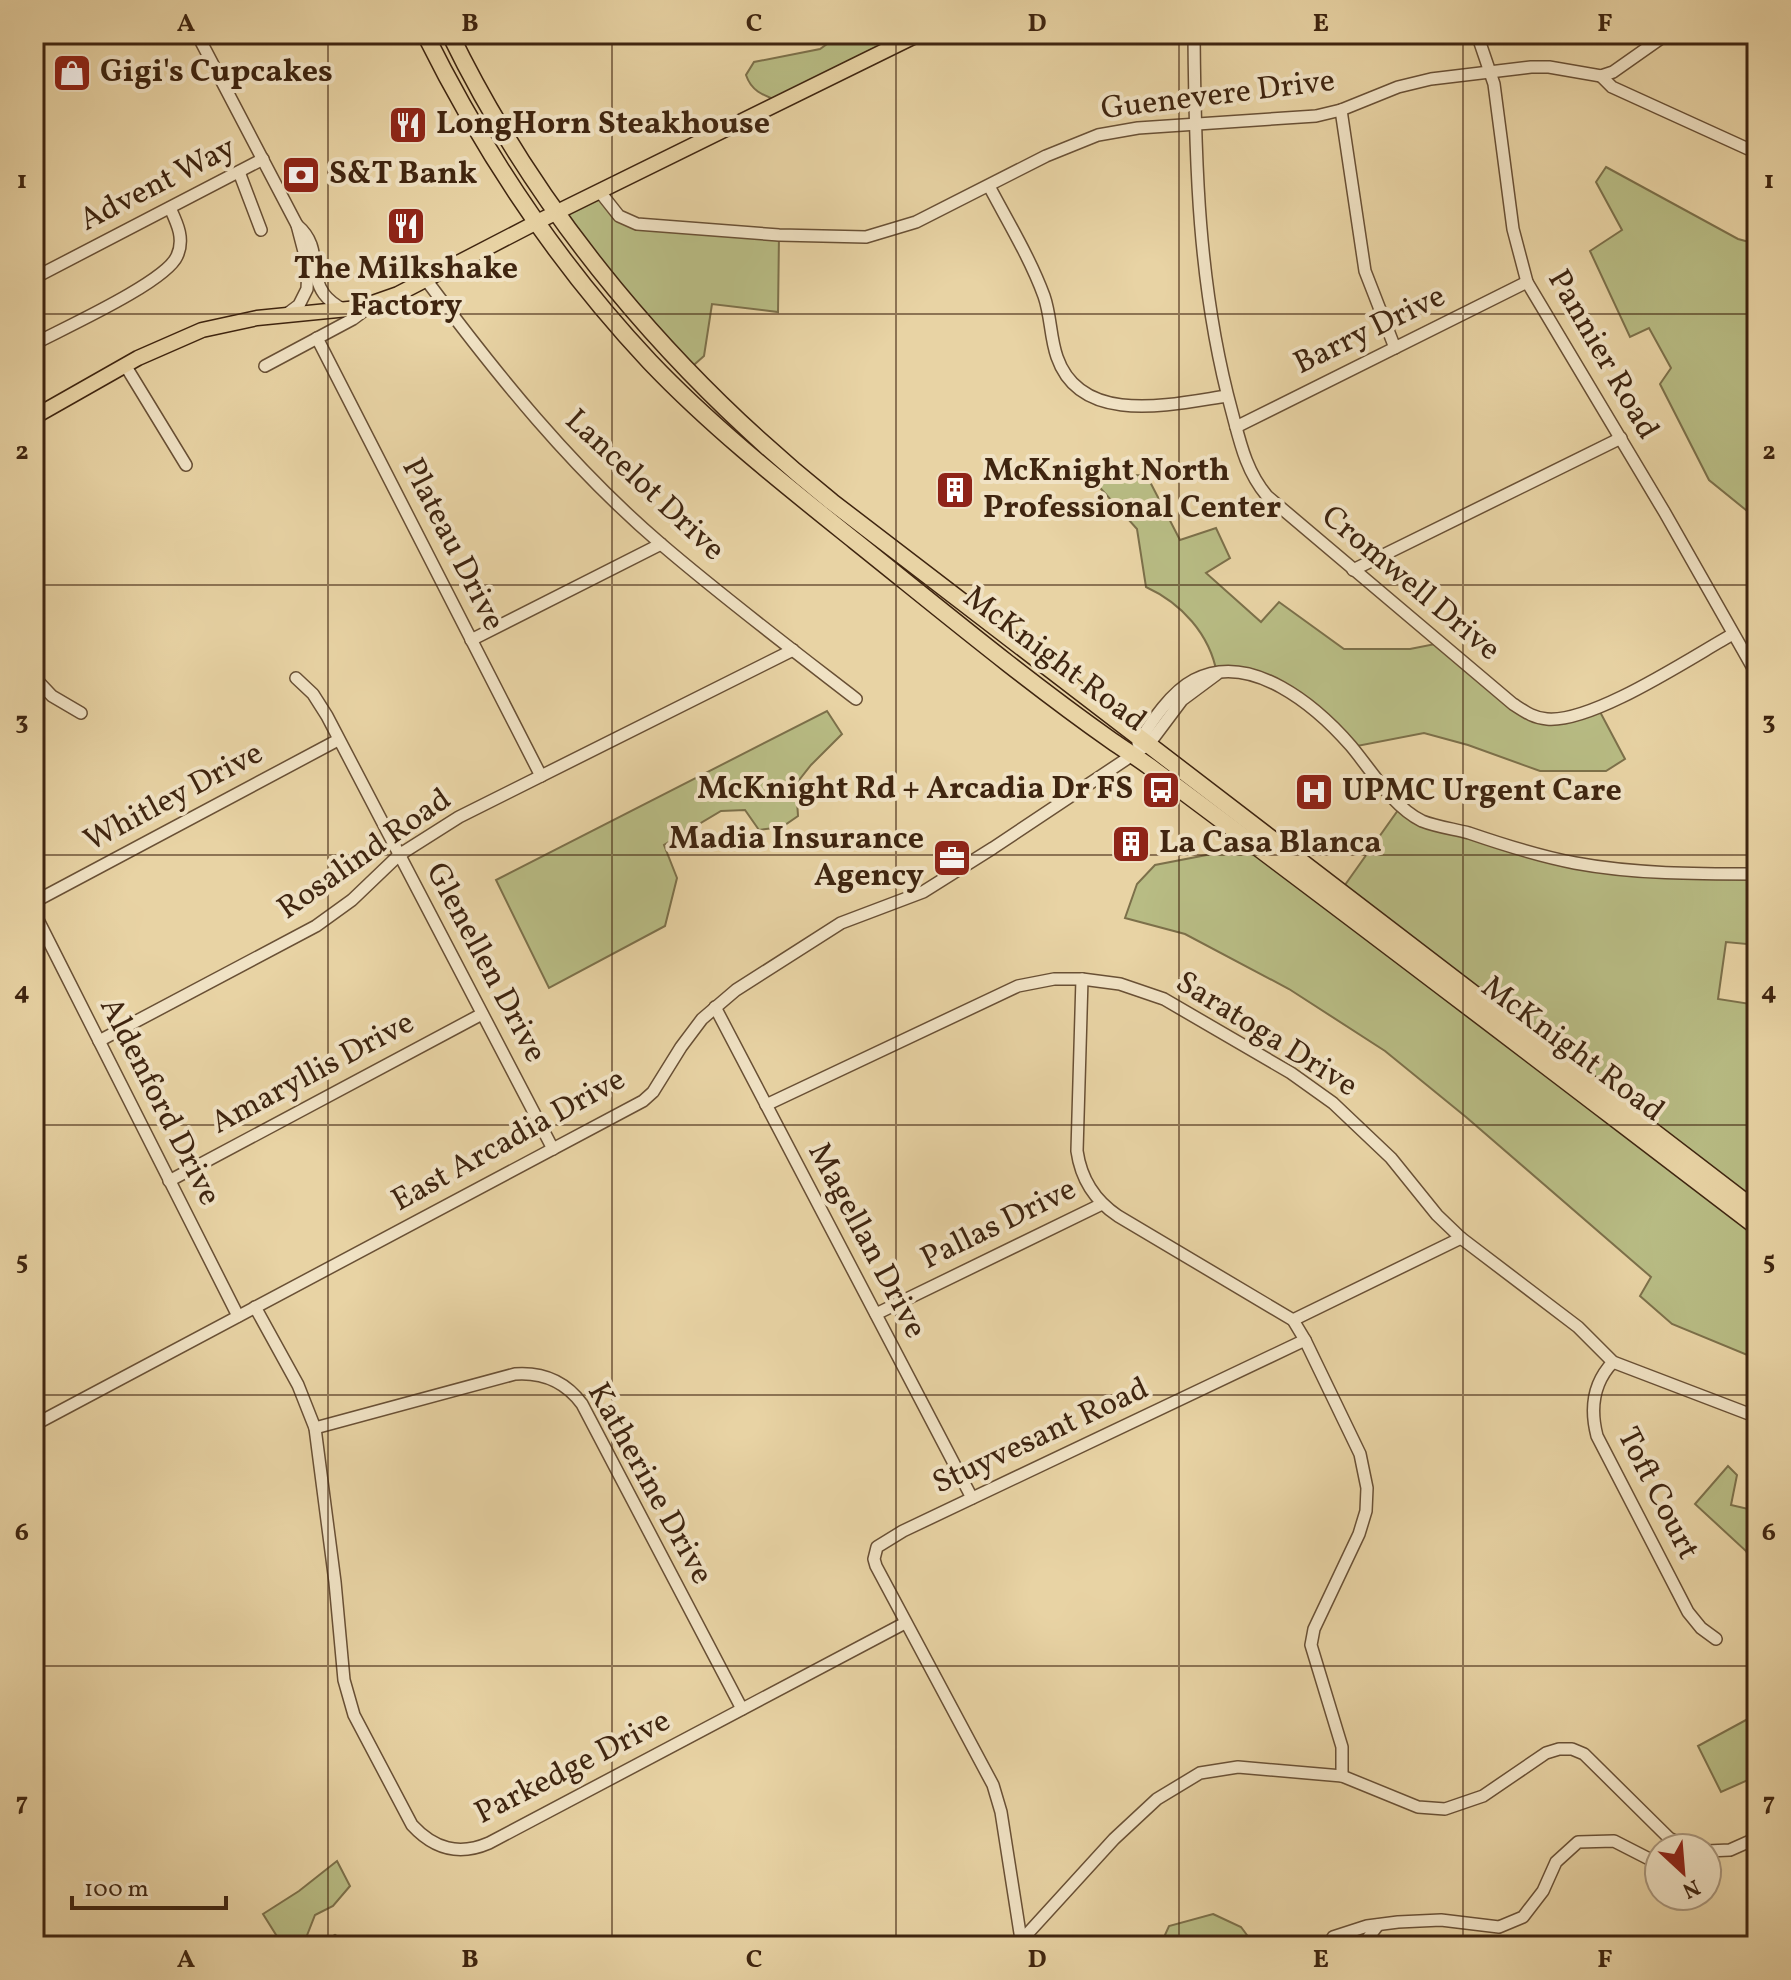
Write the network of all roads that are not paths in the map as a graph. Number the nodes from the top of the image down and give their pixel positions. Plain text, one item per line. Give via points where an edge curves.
1 (197, 34) edge
2 (425, 34) edge
3 (450, 34) edge
4 (919, 34) edge
5 (1194, 34) edge
6 (1477, 34) edge
7 (1663, 35) edge
8 (1491, 71) junction
9 (1601, 76) junction
10 (1341, 110) junction
11 (1194, 125) junction
12 (1757, 153) edge
13 (263, 159) junction
14 (239, 172) junction
15 (989, 186) junction
16 (600, 192) junction
17 (170, 208) junction
18 (557, 213) junction
19 (537, 222) junction
20 (297, 225) junction
21 (261, 230) dead end
22 (34, 278) edge
23 (427, 281) junction
24 (1527, 282) junction
25 (372, 304) junction
26 (344, 310) junction
27 (285, 315) junction
28 (317, 338) junction
29 (34, 344) edge
30 (1395, 348) junction
31 (125, 365) junction
32 (265, 366) dead end
33 (1227, 396) junction
34 (34, 417) edge
35 (1236, 427) junction
36 (1621, 438) junction
37 (186, 465) dead end
38 (661, 544) junction
39 (1353, 570) junction
40 (1733, 634) junction
41 (471, 640) junction
42 (793, 650) junction
43 (1757, 675) edge
44 (34, 677) edge
45 (296, 678) dead end
46 (856, 699) dead end
47 (81, 713) dead end
48 (338, 740) junction
49 (1145, 741) junction
50 (1131, 754) junction
51 (541, 776) junction
52 (399, 855) junction
53 (1756, 873) edge
54 (34, 902) edge
55 (34, 912) edge
56 (1082, 979) junction
57 (715, 1007) junction
58 (482, 1014) junction
59 (99, 1041) junction
60 (766, 1105) junction
61 (553, 1149) junction
62 (169, 1181) junction
63 (1102, 1204) junction
64 (1757, 1211) edge
65 (1757, 1227) edge
66 (1461, 1238) junction
67 (255, 1307) junction
68 (876, 1314) junction
69 (238, 1316) junction
70 (1293, 1320) junction
71 (1305, 1340) junction
72 (1613, 1362) junction
73 (1757, 1417) edge
74 (34, 1425) edge
75 (315, 1428) junction
76 (972, 1498) junction
77 (905, 1623) junction
78 (1716, 1639) dead end
79 (742, 1709) junction
80 (1342, 1776) junction
81 (1663, 1832) edge
82 (1757, 1838) edge
83 (1723, 1850) edge
84 (1643, 1856) edge
85 (1378, 1925) junction
86 (1020, 1945) edge
87 (1329, 1946) edge
88 (1362, 1946) edge

1 - 13 street
2 - 19 highway, McKnight Road via 477,130
3 - 18 highway, McKnight Road via 490,110
4 - 16 main road
5 - 11 street, Cromwell Drive
6 - 8 street, Pannier Road
7 - 9 street
8 - 9 street, Guenevere Drive via 1549,67
8 - 10 street, Guenevere Drive via 1416,81
8 - 24 street, Pannier Road via 1513,229
9 - 12 street via 1612,87
10 - 11 street, Guenevere Drive
10 - 30 street via 1365,271
11 - 15 street, Guenevere Drive via 1089,138
11 - 33 street, Cromwell Drive via 1210,314
13 - 14 street, Advent Way
13 - 20 street
14 - 17 street, Advent Way
14 - 21 street
15 - 16 street, Guenevere Drive via 900,229 849,238 643,226 619,216
15 - 33 street via 1041,290 1057,357 1080,388 1122,406
16 - 18 main road
17 - 22 street, Advent Way
17 - 29 street via 181,245 169,268
18 - 19 main road
18 - 49 highway, McKnight Road via 654,335 768,449
19 - 23 main road
19 - 50 highway, McKnight Road via 630,340 728,437 963,627
20 - 26 street via 312,245 322,292
20 - 27 street via 308,267 307,289 299,305
23 - 25 main road
23 - 38 street, Lancelot Drive via 538,421
24 - 30 street, Barry Drive
24 - 36 street, Pannier Road
25 - 26 main road
25 - 28 street
26 - 27 main road
27 - 31 main road via 202,330
28 - 32 street
28 - 41 street, Plateau Drive
30 - 35 street, Barry Drive
31 - 34 main road
31 - 37 street
33 - 35 street, Cromwell Drive
35 - 39 street, Cromwell Drive via 1246,464 1259,486
36 - 39 street
36 - 40 street, Pannier Road
38 - 41 street
38 - 42 street, Lancelot Drive
39 - 40 street, Cromwell Drive via 1513,704 1536,717 1562,719 1589,712
40 - 43 street, Pannier Road
41 - 51 street, Plateau Drive
42 - 46 street, Lancelot Drive
42 - 51 street, Rosalind Road
44 - 47 street via 52,696
45 - 48 street, Glenellen Drive via 313,694
48 - 52 street, Glenellen Drive
48 - 54 street, Whitley Drive
49 - 50 street, East Arcadia Drive
49 - 53 street via 1182,700 1217,674 1253,675 1297,695 1334,727 1401,806 1423,821 1577,864 1691,874
49 - 64 highway, McKnight Road
50 - 57 street, East Arcadia Drive via 944,880 829,930
50 - 65 highway, McKnight Road
51 - 52 street, Rosalind Road via 459,817
52 - 58 street, Glenellen Drive
52 - 59 street, Rosalind Road via 316,926
55 - 59 street, Aldenford Drive
56 - 60 street, Saratoga Drive via 1011,989
56 - 63 street via 1077,1151 1086,1181
56 - 66 street, Saratoga Drive via 1120,984 1164,999 1291,1073 1362,1128
57 - 60 street, Magellan Drive
57 - 61 street, East Arcadia Drive via 643,1101
58 - 61 street, Glenellen Drive
58 - 62 street, Amaryllis Drive
59 - 62 street, Aldenford Drive
60 - 68 street, Magellan Drive
61 - 67 street, East Arcadia Drive
62 - 69 street, Aldenford Drive
63 - 68 street, Pallas Drive
63 - 70 street
66 - 70 street
66 - 72 street, Saratoga Drive via 1578,1327
67 - 69 street, East Arcadia Drive
67 - 75 street, Parkedge Drive
68 - 76 street, Magellan Drive
69 - 74 street, East Arcadia Drive
70 - 71 street
71 - 76 street, Stuyvesant Road
71 - 80 street via 1360,1454 1367,1488 1359,1534 1311,1641 1342,1747
72 - 73 street, Saratoga Drive
72 - 78 street, Toft Court via 1596,1390 1597,1436 1688,1612
75 - 79 street, Katherine Drive via 515,1374 559,1382 582,1404
75 - 79 street, Parkedge Drive via 348,1696 365,1739 422,1836 451,1850 481,1847
76 - 77 street, Stuyvesant Road via 877,1547 876,1566
77 - 79 street, Parkedge Drive
77 - 86 street via 997,1797
80 - 81 street via 1418,1807 1445,1809 1483,1796 1546,1753 1572,1749 1584,1754
80 - 86 street via 1238,1767 1200,1773 1157,1799 1114,1839
82 - 83 street
84 - 85 street via 1614,1841 1578,1842 1556,1862 1523,1917 1499,1927 1441,1920
85 - 87 street via 1333,1937
85 - 88 street

